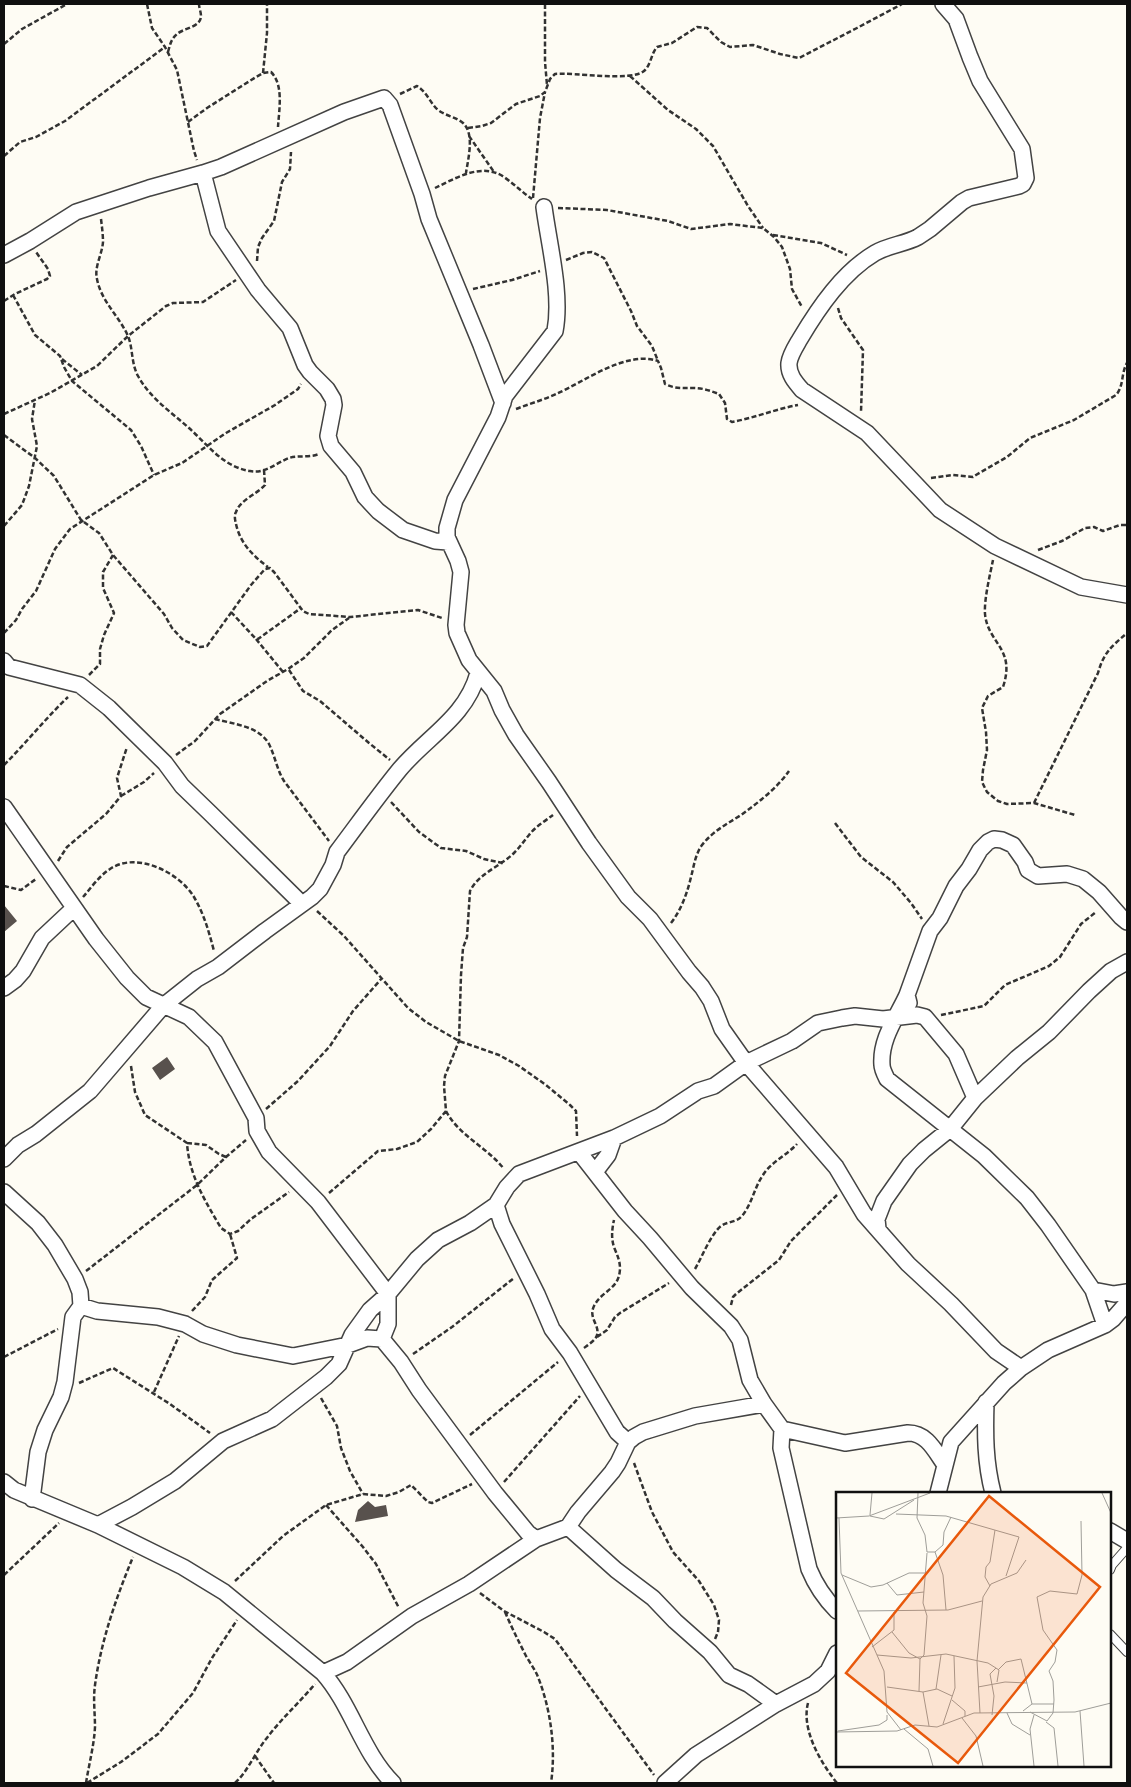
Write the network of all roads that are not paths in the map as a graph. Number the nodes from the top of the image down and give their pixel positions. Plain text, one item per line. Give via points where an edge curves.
1 (943, 4) edge
2 (202, 174) junction
3 (544, 207) road end
4 (4, 255) edge
5 (500, 410) junction
6 (448, 542) junction
7 (1127, 595) edge
8 (4, 661) edge
9 (478, 672) junction
10 (4, 807) edge
11 (302, 904) junction
12 (74, 908) junction
13 (1127, 922) edge
14 (1127, 962) edge
15 (4, 988) edge
16 (908, 995) junction
17 (162, 1006) junction
18 (921, 1016) junction
19 (894, 1018) junction
20 (746, 1063) junction
21 (975, 1098) junction
22 (950, 1129) junction
23 (614, 1138) junction
24 (579, 1152) junction
25 (4, 1158) edge
26 (595, 1172) junction
27 (4, 1192) edge
28 (496, 1205) junction
29 (878, 1229) junction
30 (1093, 1290) junction
31 (1127, 1292) edge
32 (388, 1294) junction
33 (1127, 1303) edge
34 (77, 1312) junction
35 (1105, 1325) junction
36 (382, 1339) junction
37 (348, 1345) junction
38 (996, 1351) junction
39 (1021, 1368) junction
40 (1004, 1383) junction
41 (986, 1402) junction
42 (764, 1404) junction
43 (782, 1429) junction
44 (627, 1445) junction
45 (945, 1465) junction
46 (4, 1482) edge
47 (938, 1492) edge
48 (993, 1492) edge
49 (32, 1499) junction
50 (98, 1525) junction
51 (568, 1527) junction
52 (1111, 1532) edge
53 (536, 1539) junction
54 (1127, 1542) edge
55 (1127, 1548) edge
56 (1111, 1568) edge
57 (836, 1610) edge
58 (1111, 1635) edge
59 (1127, 1652) edge
60 (836, 1655) edge
61 (323, 1673) junction
62 (776, 1704) junction
63 (660, 1779) edge
64 (393, 1783) edge

1 - 7 street via 956,19 980,80 1022,149 1026,178 1019,186 962,202 930,229 910,241 885,248 854,270 810,322 792,354 789,369 794,382 864,431 940,510 994,546 1081,587
2 - 4 street via 76,212
2 - 5 street via 384,98 390,104 429,219 460,292
2 - 6 street via 218,231 258,290 290,328 310,372 327,389 334,403 328,429 330,446 353,472 365,497 378,511 403,530 435,542
3 - 5 street via 558,319 555,331 505,396
5 - 6 street via 455,500 447,528
6 - 9 street via 460,572 457,633
8 - 11 street via 9,667 80,686 109,708 165,763 182,786
9 - 11 street via 474,688 461,709 401,768 337,852 320,889
9 - 20 street via 494,691 516,735 589,843 706,993 722,1029
10 - 12 street
11 - 17 street
12 - 15 street via 42,938 23,971
12 - 17 street via 127,978 146,997
13 - 16 street via 1083,879 1067,874 1038,876 1028,870 1013,845 994,839 980,850 930,931
14 - 21 street via 1111,971
16 - 18 street via 909,1003
16 - 19 street
17 - 25 street via 90,1090
17 - 32 street via 189,1017 215,1042 269,1152 318,1202
18 - 19 street
18 - 21 street via 956,1054
19 - 20 street via 855,1016 818,1024 792,1041
19 - 22 street via 883,1052 882,1066 887,1079
20 - 23 street via 714,1086 698,1091 660,1116
20 - 29 street via 836,1167 864,1214
21 - 22 street
22 - 29 street via 910,1164 884,1201 877,1219
22 - 30 street via 984,1156 1027,1198
23 - 24 street
23 - 26 street via 608,1155
24 - 26 street
24 - 28 street via 519,1174 512,1179
26 - 42 street via 684,1279 728,1323 740,1340 750,1380
27 - 34 street via 38,1223 55,1245 80,1292
28 - 32 street via 438,1240 417,1259
28 - 44 street via 552,1329
29 - 38 street via 908,1264
30 - 31 street via 1114,1294
30 - 35 street
32 - 36 street via 388,1324
32 - 37 street via 370,1310
33 - 35 street
34 - 37 street via 158,1317 237,1345 293,1356
34 - 49 street via 61,1397 38,1452
35 - 39 street via 1061,1342
36 - 37 street via 367,1338
36 - 53 street via 490,1486
37 - 50 street via 338,1364 326,1377 272,1419 220,1443 175,1481
38 - 39 street
38 - 40 street
39 - 40 street
40 - 41 street
41 - 45 street via 951,1442
41 - 48 street via 987,1468
42 - 43 street
42 - 44 street via 674,1422 643,1432
43 - 45 street via 845,1442 916,1433 924,1437
43 - 57 street via 781,1448 809,1569 815,1585
44 - 51 street via 612,1472
45 - 47 street
46 - 49 street
49 - 50 street
50 - 61 street via 184,1567 224,1592
51 - 53 street
51 - 62 street via 653,1598 710,1652 729,1675
52 - 54 street
53 - 61 street via 469,1584 406,1620 347,1662
55 - 56 lane
58 - 59 lane
60 - 62 street via 828,1671 814,1684
61 - 64 street via 339,1694 369,1752
62 - 63 street

